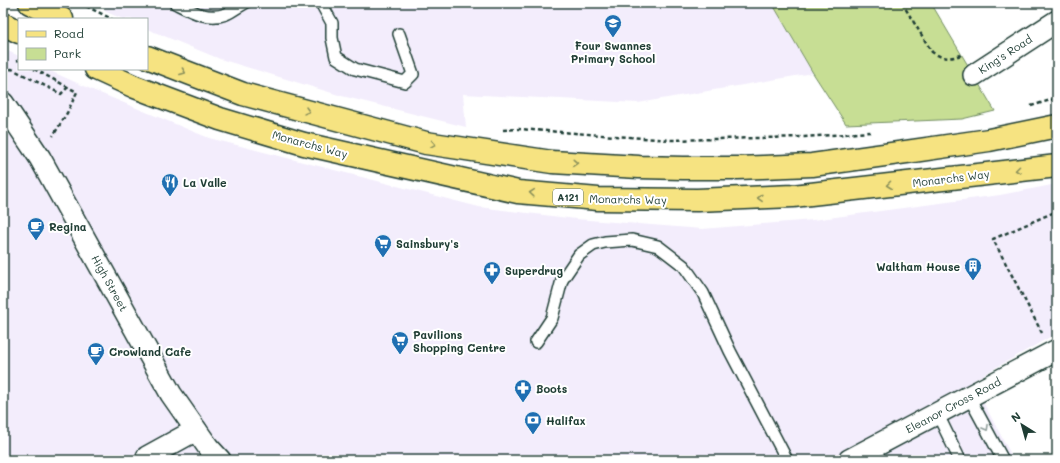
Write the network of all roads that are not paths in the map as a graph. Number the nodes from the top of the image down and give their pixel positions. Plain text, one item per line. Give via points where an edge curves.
1 (30, 3) edge
2 (175, 3) edge
3 (245, 3) edge
4 (321, 3) edge
5 (60, 18) edge
6 (1057, 21) edge
7 (3, 24) edge
8 (18, 32) edge
9 (399, 34) dead end
10 (148, 57) edge
11 (98, 70) edge
12 (974, 75) road end
13 (3, 103) edge
14 (1057, 126) edge
15 (1057, 166) edge
16 (536, 342) dead end
17 (1055, 351) edge
18 (969, 397) junction
19 (937, 413) junction
20 (196, 430) junction
21 (144, 458) edge
22 (220, 460) edge
23 (787, 460) edge
24 (849, 460) edge
25 (960, 460) edge
26 (1003, 460) edge

1 - 5 main road
2 - 3 lane via 201,15 214,16 226,14
4 - 9 lane via 332,22 336,57 355,69 405,82 413,74
6 - 12 street, King's Road
7 - 8 main road
10 -> 14 main road via 243,94 426,143 552,162 691,168 812,164 989,140
15 -> 11 main road, Monarchs Way / A121 via 793,196 697,200 598,199 518,192 304,144 220,119 135,87
13 - 20 street, High Street via 40,158 171,394
16 - 23 lane via 552,318 562,280 579,255 593,245 605,242 632,240 658,246 684,266 702,293
17 - 18 street, Eleanor Cross Road
18 - 19 street, Eleanor Cross Road
18 -> 26 lane
19 - 24 street, Eleanor Cross Road
19 - 25 lane
20 - 21 street
20 - 22 street, High Street

